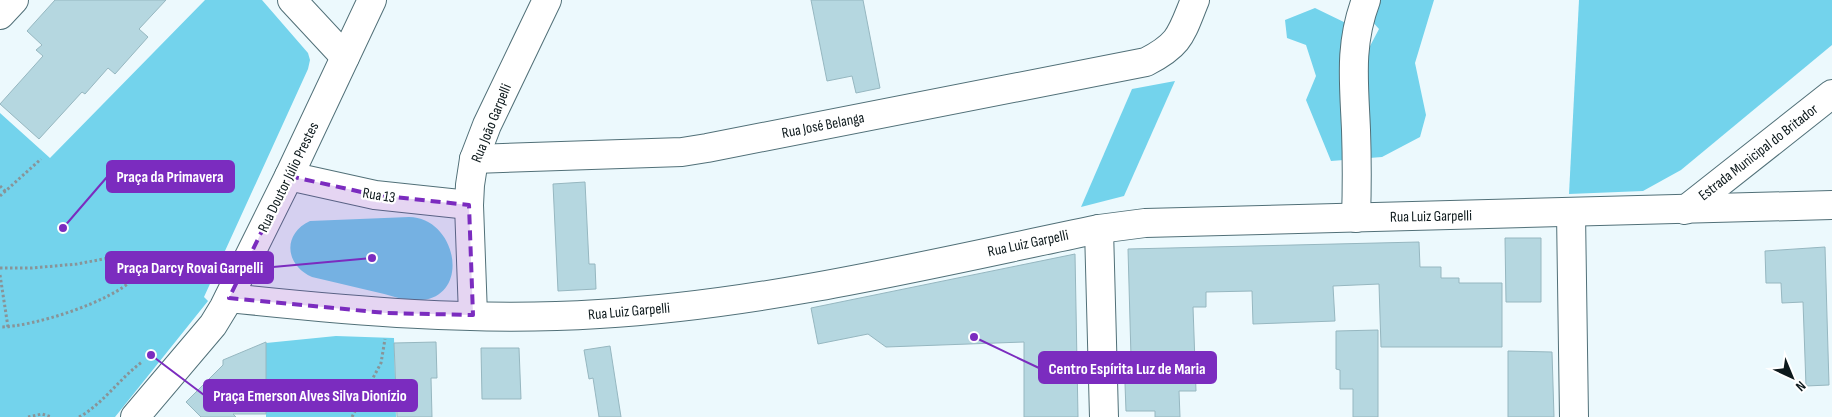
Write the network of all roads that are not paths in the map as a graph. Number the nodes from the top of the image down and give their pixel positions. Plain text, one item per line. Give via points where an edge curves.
1 (14, 0) edge
2 (292, 0) edge
3 (372, 0) edge
4 (548, 0) edge
5 (1195, 0) edge
6 (1366, 0) edge
7 (0, 15) edge
8 (345, 57) junction
9 (1832, 94) edge
10 (474, 159) junction
11 (290, 176) junction
12 (469, 204) junction
13 (1832, 205) edge
14 (1685, 210) junction
15 (1571, 213) junction
16 (1356, 218) junction
17 (1099, 229) junction
18 (229, 298) junction
19 (473, 315) junction
20 (135, 417) edge
21 (1104, 417) edge
22 (1574, 417) edge

1 - 7 street
2 - 8 street
3 - 8 street, Rua Doutor Júlio Prestes
4 - 10 street, Rua João Garpelli via 487,125
5 - 10 street, Rua José Belanga via 1181,35 1167,51 1146,62 682,152
6 - 16 street via 1358,20 1353,50
8 - 11 street, Rua Doutor Júlio Prestes
9 - 14 street, Estrada Municipal do Britador
10 - 12 street, Rua João Garpelli
11 - 12 street, Rua 13 via 375,195
11 - 18 street, Rua Doutor Júlio Prestes
12 - 19 street, Rua João Garpelli
13 - 14 street, Rua Luiz Garpelli
14 - 15 street, Rua Luiz Garpelli
15 - 16 street, Rua Luiz Garpelli
15 - 22 street
16 - 17 street, Rua Luiz Garpelli via 1145,223
17 - 19 street, Rua Luiz Garpelli via 886,273 717,303 598,314
17 - 21 street
18 - 19 street, Rua Luiz Garpelli via 386,313
18 - 20 street, Rua Doutor Júlio Prestes via 213,325

